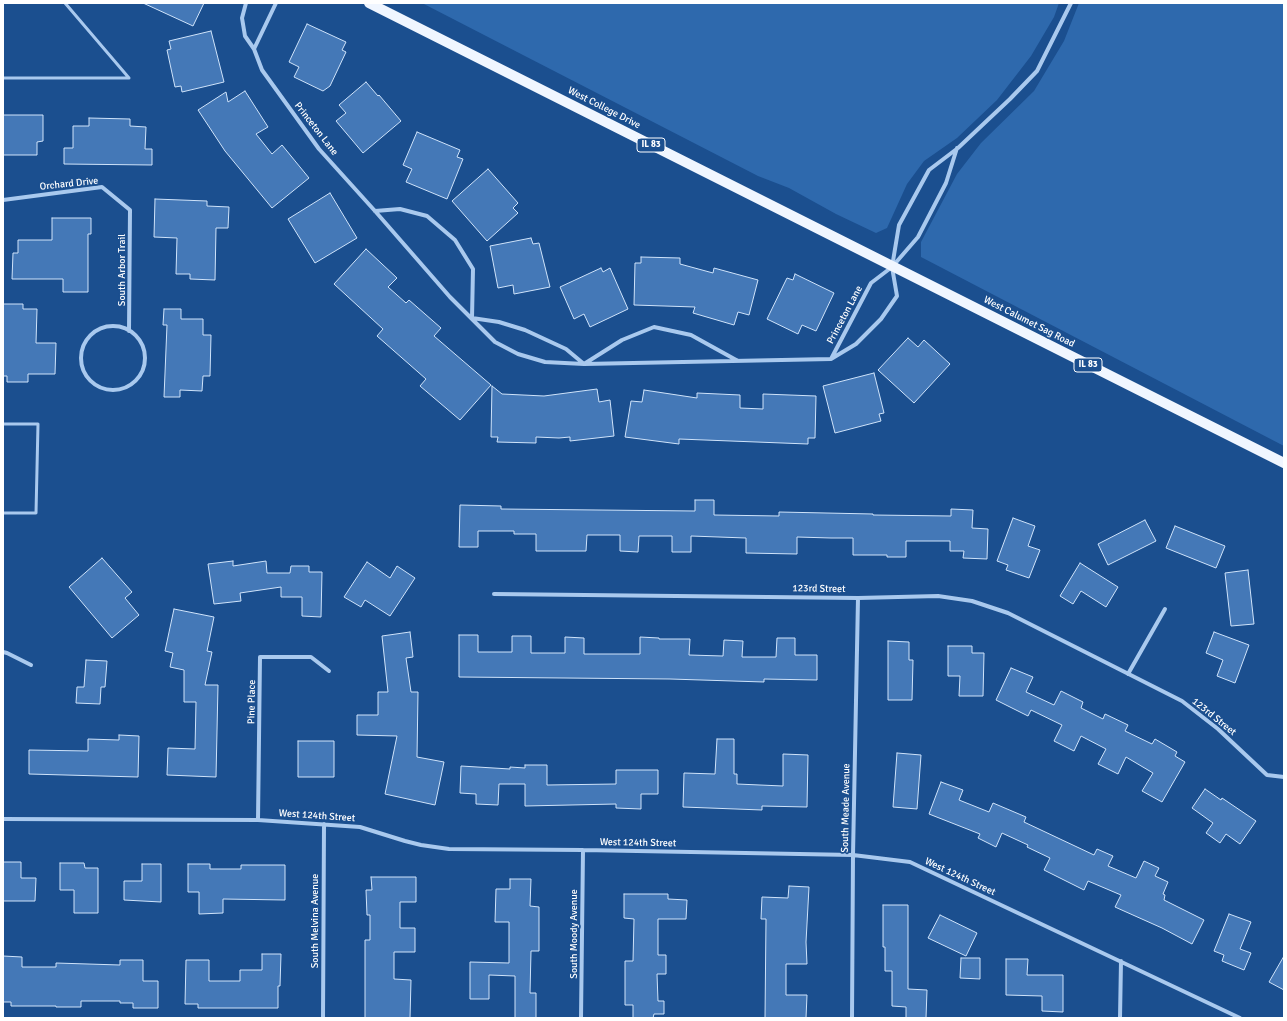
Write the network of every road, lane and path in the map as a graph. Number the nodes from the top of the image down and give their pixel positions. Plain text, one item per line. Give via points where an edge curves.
1 (65, 3) edge
2 (246, 3) edge
3 (276, 3) edge
4 (369, 3) edge
5 (1071, 3) edge
6 (254, 49) junction
7 (3, 78) edge
8 (958, 148) junction
9 (3, 200) edge
10 (130, 210) joint
11 (375, 211) junction
12 (892, 267) junction
13 (472, 318) junction
14 (129, 331) junction
15 (831, 359) junction
16 (738, 361) junction
17 (584, 364) junction
18 (3, 424) edge
19 (1284, 463) edge
20 (3, 513) edge
21 (494, 594) dead end
22 (858, 598) junction
23 (1165, 609) dead end
24 (3, 652) edge
25 (31, 665) dead end
26 (329, 671) dead end
27 (1128, 674) junction
28 (1284, 777) edge
29 (3, 819) edge
30 (258, 820) junction
31 (324, 824) junction
32 (582, 850) junction
33 (853, 855) junction
34 (1121, 961) junction
35 (323, 1018) edge
36 (581, 1018) edge
37 (852, 1018) edge
38 (1120, 1018) edge
39 (1240, 1018) edge

1 - 7 lane via 129,78
2 - 6 street, Princeton Lane via 242,18 245,36
3 - 6 street
4 - 12 main road, West College Drive / IL 83
5 - 8 street via 1037,70
6 - 11 street, Princeton Lane via 262,70 319,149
8 - 12 street via 946,183 918,237
8 - 12 street via 929,170 912,198 899,225
9 - 10 street, Orchard Drive via 102,187
10 - 14 street, South Arbor Trail
11 - 13 street, Princeton Lane via 450,297
11 - 13 street via 400,210 427,216 455,240 473,269
12 - 15 street, Princeton Lane via 871,283
12 - 15 street, Princeton Lane via 897,296 881,319 856,344
12 - 19 main road, West Calumet Sag Road / IL 83
13 - 17 street via 499,322 525,330 566,349
13 - 17 street, Princeton Lane via 495,342 518,354 545,362
14 - 14 street via 108,326 97,330 89,337 83,347 82,369 96,386 106,390 126,388 141,375 145,355 137,337
15 - 16 street, Princeton Lane
16 - 17 street, Princeton Lane
16 - 17 street via 691,335 654,327 622,340
18 - 20 lane via 38,424 38,431 36,513
21 - 22 street, 123rd Street
22 - 27 street, 123rd Street via 938,596 972,601 1008,613
22 - 33 street, South Meade Avenue
23 - 27 street
24 - 25 street
26 - 30 street, Pine Place via 312,657 260,657
27 - 28 street, 123rd Street via 1182,701 1218,729 1267,775
29 - 30 street, West 124th Street
30 - 31 street, West 124th Street
31 - 32 street, West 124th Street via 360,827 421,845 449,849
31 - 35 street, South Melvina Avenue
32 - 33 street, West 124th Street
32 - 36 street, South Moody Avenue
33 - 34 street, West 124th Street via 910,862
33 - 37 street, South Meade Avenue
34 - 38 street
34 - 39 street, West 124th Street

